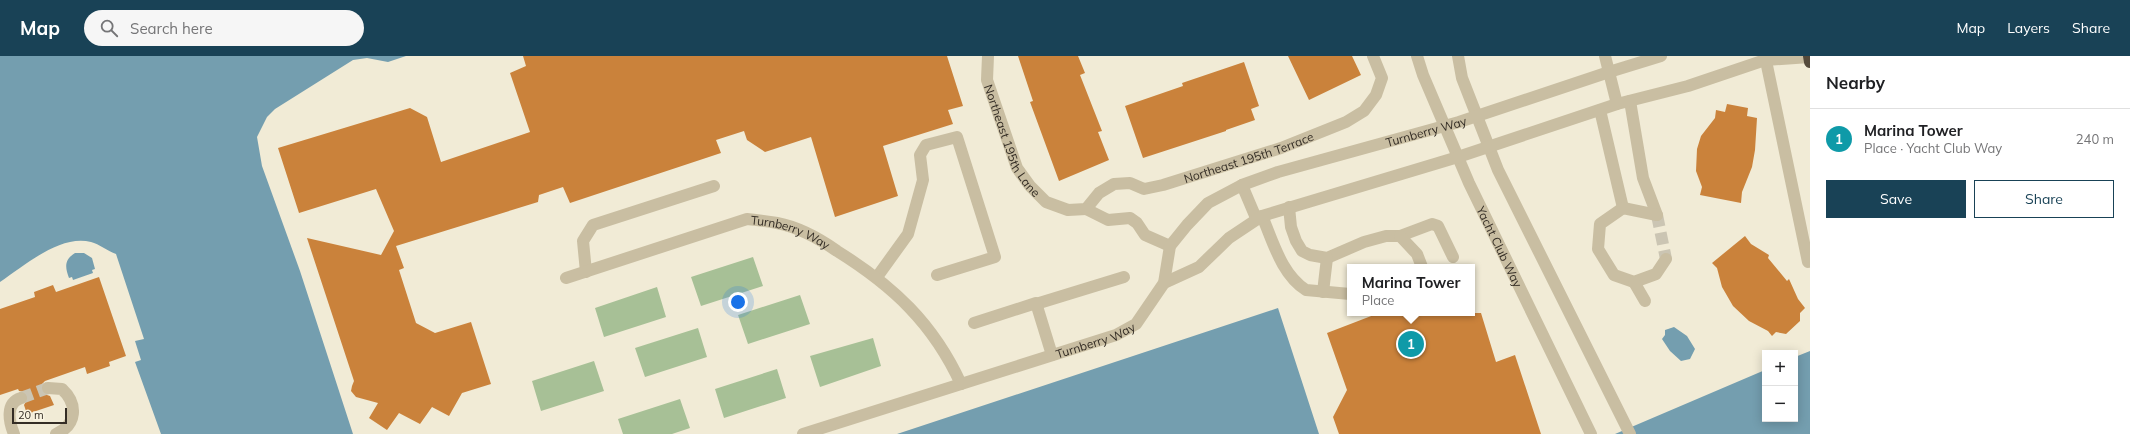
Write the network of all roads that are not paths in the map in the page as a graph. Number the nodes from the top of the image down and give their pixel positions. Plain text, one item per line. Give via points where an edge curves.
1 (988, 56) edge
2 (1373, 56) edge
3 (1417, 56) edge
4 (1458, 56) edge
5 (1605, 56) edge
6 (1662, 56) edge
7 (1810, 57) edge
8 (1765, 58) edge
9 (1810, 62) edge
10 (1609, 72) junction
11 (1630, 100) junction
12 (1617, 104) junction
13 (1600, 110) junction
14 (1477, 116) junction
15 (1445, 126) junction
16 (1488, 147) junction
17 (1458, 157) junction
18 (1242, 185) junction
19 (714, 186) dead end
20 (1289, 207) junction
21 (1623, 208) junction
22 (1086, 209) junction
23 (1259, 217) junction
24 (1400, 236) junction
25 (1170, 246) junction
26 (1453, 257) dead end
27 (1327, 258) junction
28 (1666, 259) dead end
29 (1808, 262) dead end
30 (1421, 264) edge
31 (586, 272) junction
32 (937, 275) dead end
33 (877, 277) junction
34 (1124, 277) dead end
35 (566, 278) dead end
36 (1634, 282) junction
37 (1164, 283) junction
38 (1323, 292) junction
39 (1347, 294) edge
40 (1645, 301) dead end
41 (1036, 304) junction
42 (974, 323) dead end
43 (1052, 355) junction
44 (961, 384) junction
45 (48, 388) tunnel mouth
46 (21, 398) tunnel mouth
47 (1629, 432) edge
48 (14, 434) edge
49 (56, 434) edge
50 (803, 434) edge
51 (1591, 434) edge

1 - 22 street, Northeast 195th Lane via 987,80 1017,168 1046,202 1068,210
2 - 22 street, Northeast 195th Terrace via 1382,78 1376,94 1364,112 1346,122 1281,148 1163,185 1144,189 1130,183 1114,184 1099,193
3 - 15 street, Yacht Club Way
4 - 14 street via 1462,78
5 - 10 street
6 - 10 street, Turnberry Way
7 - 8 street
7 - 9 highway, bridge
8 - 11 street via 1688,86
8 - 29 street
10 - 12 street
10 - 14 street, Turnberry Way
11 - 12 street
11 - 21 street via 1643,178 1657,215
12 - 13 street
13 - 16 street
13 - 21 street
14 - 15 street, Turnberry Way
14 - 16 street
15 - 17 street, Yacht Club Way
15 - 18 street, Turnberry Way via 1278,172
16 - 17 street
16 - 47 street
17 - 20 street
17 - 51 street, Yacht Club Way
18 - 23 street
18 - 25 street, Turnberry Way via 1208,204
19 - 31 street via 593,225 583,241
20 - 23 street
20 - 27 street via 1291,228 1302,251
21 - 36 street via 1600,224 1598,249 1614,275
22 - 25 street, Northeast 195th Lane via 1108,220 1130,218 1137,223 1145,236
23 - 37 street via 1229,238 1199,267
23 - 38 street via 1285,269 1306,290
24 - 26 street via 1432,224 1438,226
24 - 27 street via 1371,240
24 - 30 street via 1417,254
25 - 37 street, Turnberry Way
27 - 38 street
28 - 36 street via 1656,274
31 - 33 street, Turnberry Way via 747,219 778,223 819,239
31 - 35 street, Turnberry Way
32 - 33 street via 995,257 958,137 926,145 920,155 924,180 908,234
33 - 44 street, Turnberry Way via 898,294 927,327 950,360
34 - 41 street
36 - 40 street
37 - 43 street, Turnberry Way via 1136,324 1116,335
38 - 39 street
41 - 42 street
41 - 43 street
43 - 44 street, Turnberry Way
44 - 50 street, Turnberry Way
45 - 49 street via 62,389 70,396 73,408 74,418
46 - 48 street via 10,408 10,424

